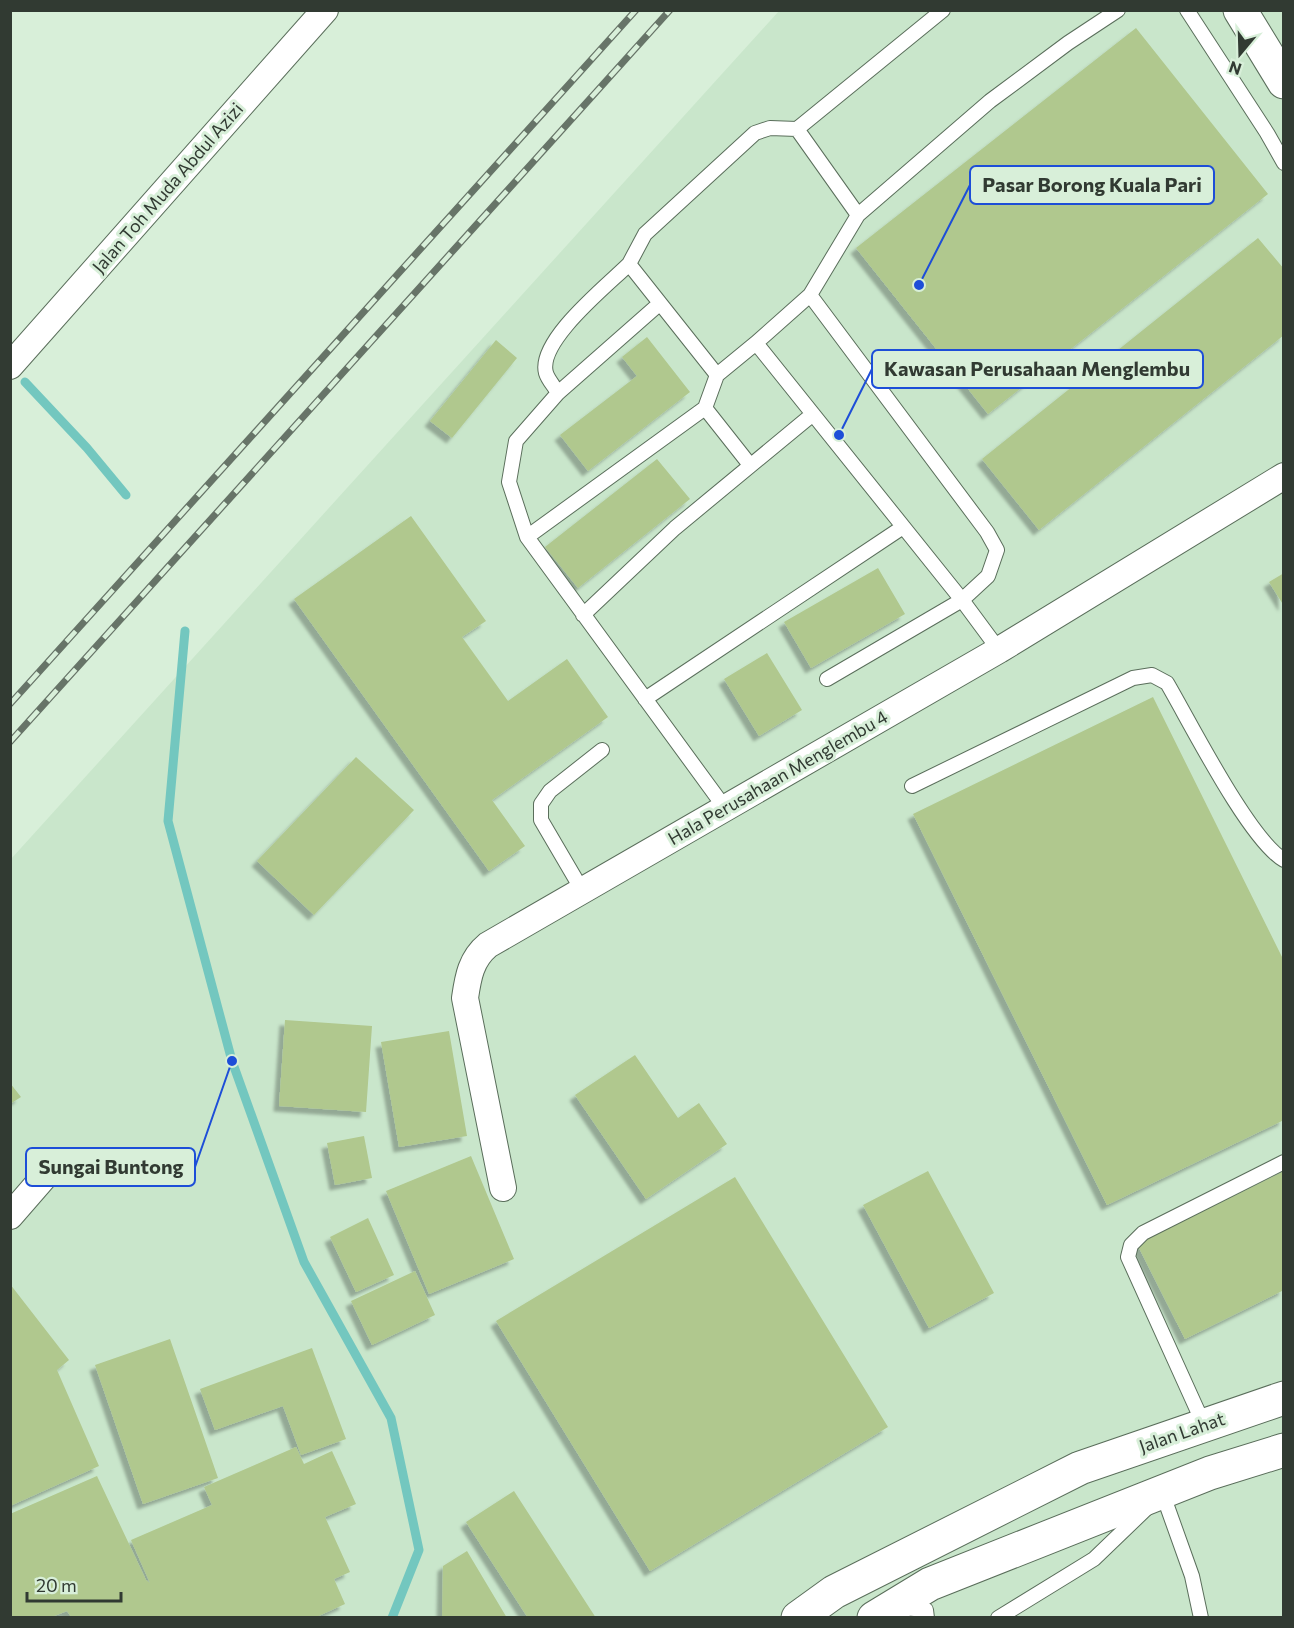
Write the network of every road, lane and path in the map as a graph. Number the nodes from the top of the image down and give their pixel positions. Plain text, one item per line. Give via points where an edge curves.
1 (324, 10) edge
2 (943, 10) edge
3 (1118, 10) edge
4 (1187, 10) edge
5 (1240, 10) edge
6 (1284, 82) edge
7 (797, 129) junction
8 (1284, 163) edge
9 (858, 215) junction
10 (629, 264) junction
11 (810, 295) junction
12 (658, 305) junction
13 (756, 343) junction
14 (10, 366) edge
15 (717, 375) junction
16 (558, 393) junction
17 (705, 408) junction
18 (813, 414) junction
19 (750, 465) junction
20 (1284, 476) edge
21 (903, 527) junction
22 (527, 537) junction
23 (962, 600) junction
24 (583, 615) junction
25 (999, 650) junction
26 (827, 680) dead end
27 (645, 699) junction
28 (602, 750) dead end
29 (912, 786) dead end
30 (725, 808) junction
31 (1284, 860) edge
32 (582, 890) junction
33 (1284, 1162) edge
34 (50, 1170) dead end
35 (503, 1188) dead end
36 (10, 1216) edge
37 (1284, 1398) edge
38 (1204, 1425) junction
39 (1284, 1450) edge
40 (1162, 1492) junction
41 (881, 1613) edge
42 (798, 1617) edge
43 (927, 1617) edge
44 (998, 1617) edge
45 (1201, 1617) edge

1 - 14 street, Jalan Toh Muda Abdul Azizi
2 - 7 lane
3 - 9 lane via 990,101
4 - 8 lane
5 - 6 main road
7 - 9 lane
7 - 10 lane via 770,128 755,133 645,234
9 - 11 lane
10 - 12 lane
10 - 16 lane via 565,327 552,347 546,358 546,373
11 - 13 lane
11 - 23 lane via 997,550 988,576
12 - 15 lane
12 - 16 lane
13 - 15 lane
13 - 18 lane
15 - 17 lane
16 - 22 lane via 516,441 509,482
17 - 19 lane
17 - 22 lane
18 - 19 lane
18 - 21 lane
19 - 24 lane via 675,528
20 - 25 street, Hala Perusahaan Menglembu 4
21 - 23 lane
21 - 27 lane
22 - 24 lane
23 - 25 lane
23 - 26 lane
24 - 27 lane
25 - 30 street, Hala Perusahaan Menglembu 4
27 - 30 lane
28 - 32 lane via 550,791 542,804 541,819
29 - 31 lane via 1133,678 1152,675 1167,682 1251,826 1274,855
30 - 32 street, Hala Perusahaan Menglembu 4
32 - 35 street, Hala Perusahaan Menglembu 4 via 488,945 478,954 468,975 465,998
33 - 38 lane via 1143,1233 1131,1245 1128,1257
34 - 36 street
37 - 38 main road, Jalan Lahat
38 - 42 main road, Jalan Lahat via 1080,1468 834,1592
39 - 40 main road
40 - 41 main road via 930,1584
40 - 44 lane via 1094,1559
40 - 45 lane via 1192,1576
41 - 43 lane via 913,1607 926,1610

